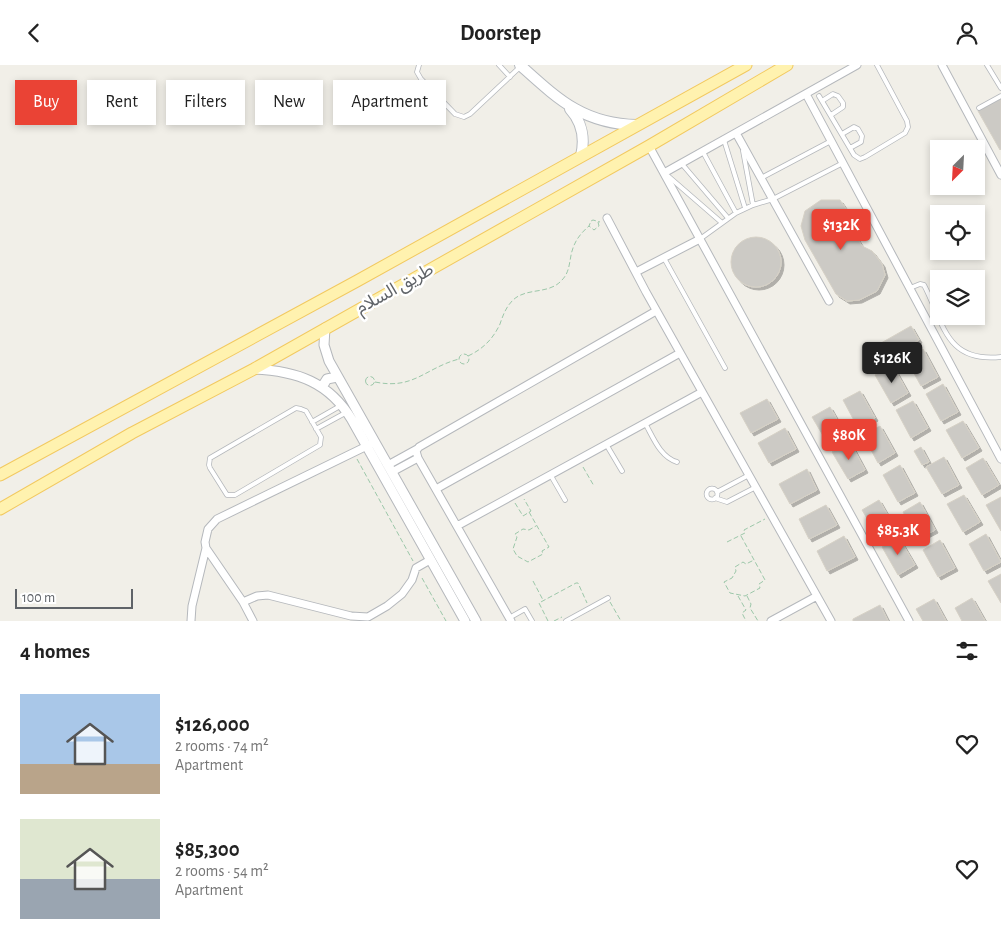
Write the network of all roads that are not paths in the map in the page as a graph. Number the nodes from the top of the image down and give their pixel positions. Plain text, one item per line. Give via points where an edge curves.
1 (419, 65) edge
2 (499, 65) edge
3 (746, 65) edge
4 (788, 65) edge
5 (858, 65) edge
6 (877, 65) edge
7 (942, 65) edge
8 (987, 65) edge
9 (520, 66) edge
10 (510, 77) junction
11 (1001, 88) edge
12 (806, 94) junction
13 (819, 96) dead end
14 (1001, 96) edge
15 (822, 101) junction
16 (568, 106) junction
17 (979, 108) dead end
18 (831, 115) junction
19 (637, 125) junction
20 (736, 133) junction
21 (842, 134) junction
22 (724, 140) junction
23 (831, 141) junction
24 (742, 145) junction
25 (650, 146) junction
26 (850, 148) junction
27 (704, 151) junction
28 (582, 156) junction
29 (843, 163) junction
30 (682, 164) junction
31 (664, 173) junction
32 (1001, 175) edge
33 (761, 178) junction
34 (773, 199) junction
35 (753, 205) junction
36 (745, 208) junction
37 (736, 213) junction
38 (607, 218) dead end
39 (728, 218) junction
40 (721, 223) junction
41 (700, 239) junction
42 (664, 258) junction
43 (636, 272) junction
44 (910, 288) junction
45 (828, 301) dead end
46 (656, 311) junction
47 (325, 328) junction
48 (680, 353) junction
49 (1001, 357) edge
50 (725, 368) dead end
51 (254, 369) junction
52 (337, 377) junction
53 (322, 387) junction
54 (702, 392) junction
55 (345, 408) junction
56 (312, 422) junction
57 (645, 423) junction
58 (316, 429) junction
59 (371, 444) junction
60 (606, 444) junction
61 (417, 449) junction
62 (418, 458) junction
63 (1001, 459) edge
64 (676, 462) dead end
65 (390, 468) junction
66 (622, 471) dead end
67 (0, 475) edge
68 (550, 475) junction
69 (749, 475) junction
70 (756, 487) junction
71 (436, 489) junction
72 (717, 492) junction
73 (715, 498) junction
74 (565, 500) dead end
75 (0, 509) edge
76 (457, 526) junction
77 (206, 548) junction
78 (430, 560) junction
79 (817, 596) junction
80 (608, 598) road end
81 (243, 602) junction
82 (369, 619) edge
83 (510, 619) edge
84 (191, 621) edge
85 (253, 621) edge
86 (465, 621) edge
87 (476, 621) edge
88 (532, 621) edge
89 (566, 621) edge
90 (771, 621) edge
91 (831, 621) edge
92 (909, 621) edge

1 - 10 lane via 419,76 460,117 470,114
2 - 10 lane
3 - 19 main road, طريق السلام
4 - 25 main road, طريق السلام
5 - 12 street
6 - 26 lane via 908,124 907,130 863,158 856,157
7 - 32 street
8 - 11 lane
9 - 10 lane
9 - 16 main road
12 - 20 street
12 - 23 street
13 - 15 lane
14 - 17 lane
15 - 18 lane
15 - 18 lane via 833,95 843,103
16 - 19 main road via 605,121
16 - 28 main road via 582,133
18 - 21 lane
19 - 28 main road, طريق السلام
20 - 22 street
20 - 24 street
21 - 26 lane
21 - 26 lane via 854,127 862,136 861,142
22 - 27 street
22 - 36 lane
23 - 29 street
23 - 33 lane
24 - 33 street
24 - 35 lane
25 - 31 street
25 - 47 main road, طريق السلام
27 - 30 street
27 - 37 lane
28 - 67 main road, طريق السلام
29 - 34 lane
29 - 44 street
30 - 31 street
30 - 39 lane
31 - 40 lane
31 - 41 street
33 - 34 street
34 - 35 lane
34 - 45 street
35 - 36 lane
36 - 37 lane
37 - 39 lane
38 - 43 street
39 - 40 lane
40 - 41 lane
41 - 42 street
41 - 92 street
42 - 43 street
42 - 50 lane
43 - 46 street
44 - 49 lane via 920,283 924,285 949,338 958,348 973,355
44 - 63 street
46 - 48 street
46 - 61 street
47 - 51 main road, طريق السلام
47 - 52 street via 324,345
48 - 54 street
48 - 71 street
51 - 53 street via 296,375
51 - 75 main road, طريق السلام via 132,433
52 - 53 street via 327,379
52 - 59 street
53 - 55 street
54 - 57 street
54 - 69 street
55 - 56 lane
55 - 58 lane
55 - 59 street
56 - 58 lane
56 - 58 lane via 304,410 293,409 212,455 208,465 225,493 235,495 318,447 322,440
57 - 60 street
57 - 64 lane via 662,453
59 - 65 street
59 - 77 street via 217,519 208,529
59 - 78 street
60 - 66 lane
60 - 68 street
61 - 62 street
61 - 65 street
62 - 65 street
62 - 71 street
65 - 87 street
68 - 74 lane
68 - 76 street
69 - 70 street
69 - 72 lane
70 - 73 lane via 727,502
70 - 79 street
71 - 76 street
72 - 73 lane
72 - 73 lane via 713,488 707,491 709,498
76 - 83 street
77 - 81 street
77 - 84 street
78 - 82 street via 416,568 402,594
78 - 86 street
79 - 90 street
79 - 91 street
80 - 89 lane
81 - 82 street via 268,595
81 - 85 street
83 - 88 lane via 525,609

